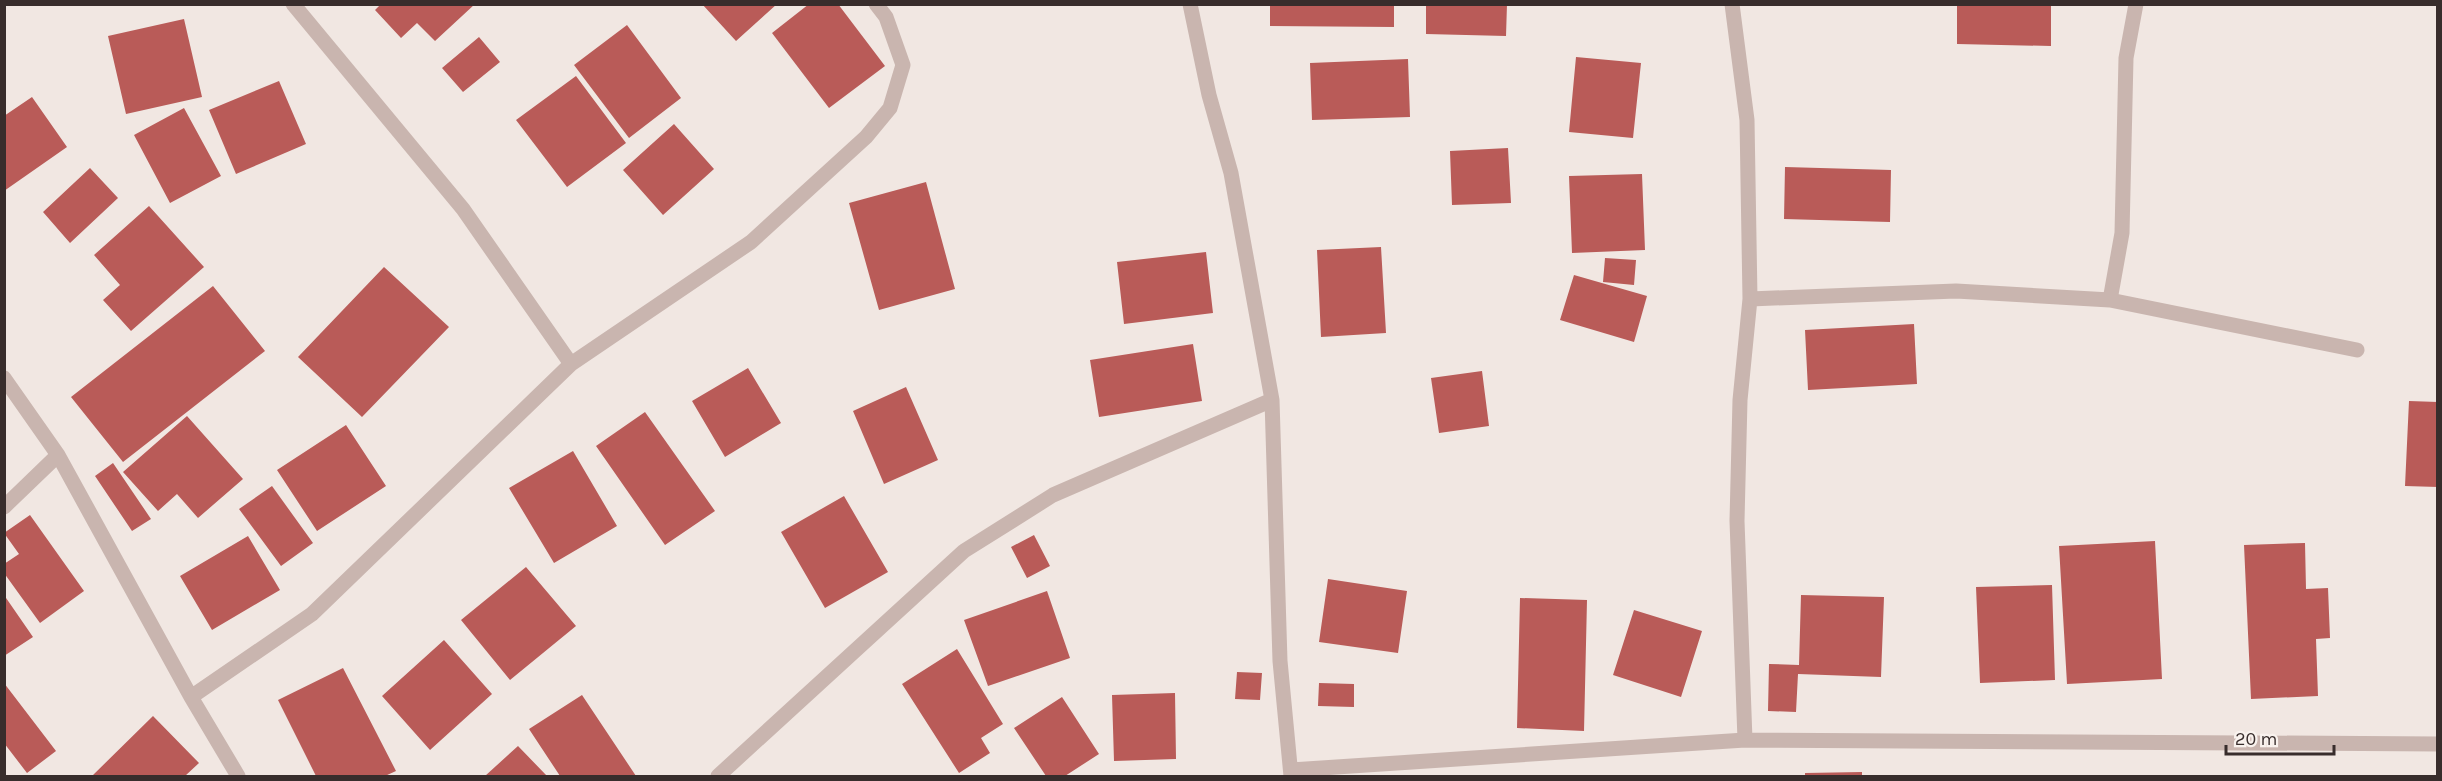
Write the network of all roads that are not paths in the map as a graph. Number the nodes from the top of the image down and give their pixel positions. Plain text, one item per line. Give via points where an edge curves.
1 (293, 4) edge
2 (876, 4) edge
3 (1190, 4) edge
4 (1732, 4) edge
5 (2136, 4) edge
6 (1750, 299) junction
7 (2110, 300) junction
8 (2357, 350) dead end
9 (571, 363) junction
10 (4, 378) edge
11 (1272, 400) junction
12 (58, 455) junction
13 (4, 507) edge
14 (191, 698) junction
15 (1744, 740) junction
16 (2438, 744) edge
17 (1291, 773) edge
18 (238, 777) edge
19 (718, 777) edge

1 - 9 street via 463,209
2 - 9 street via 886,16 903,65 890,108 872,130 751,242
3 - 11 street via 1231,173
4 - 6 street via 1747,120
5 - 7 street via 2126,58 2122,233
6 - 7 street via 1956,291
6 - 15 street via 1740,400 1737,521
7 - 8 street
9 - 14 street via 312,614
10 - 12 street
11 - 17 street via 1281,661
11 - 19 street via 1053,495 964,551
12 - 13 street
12 - 14 street
14 - 18 street
15 - 16 street
15 - 17 street

